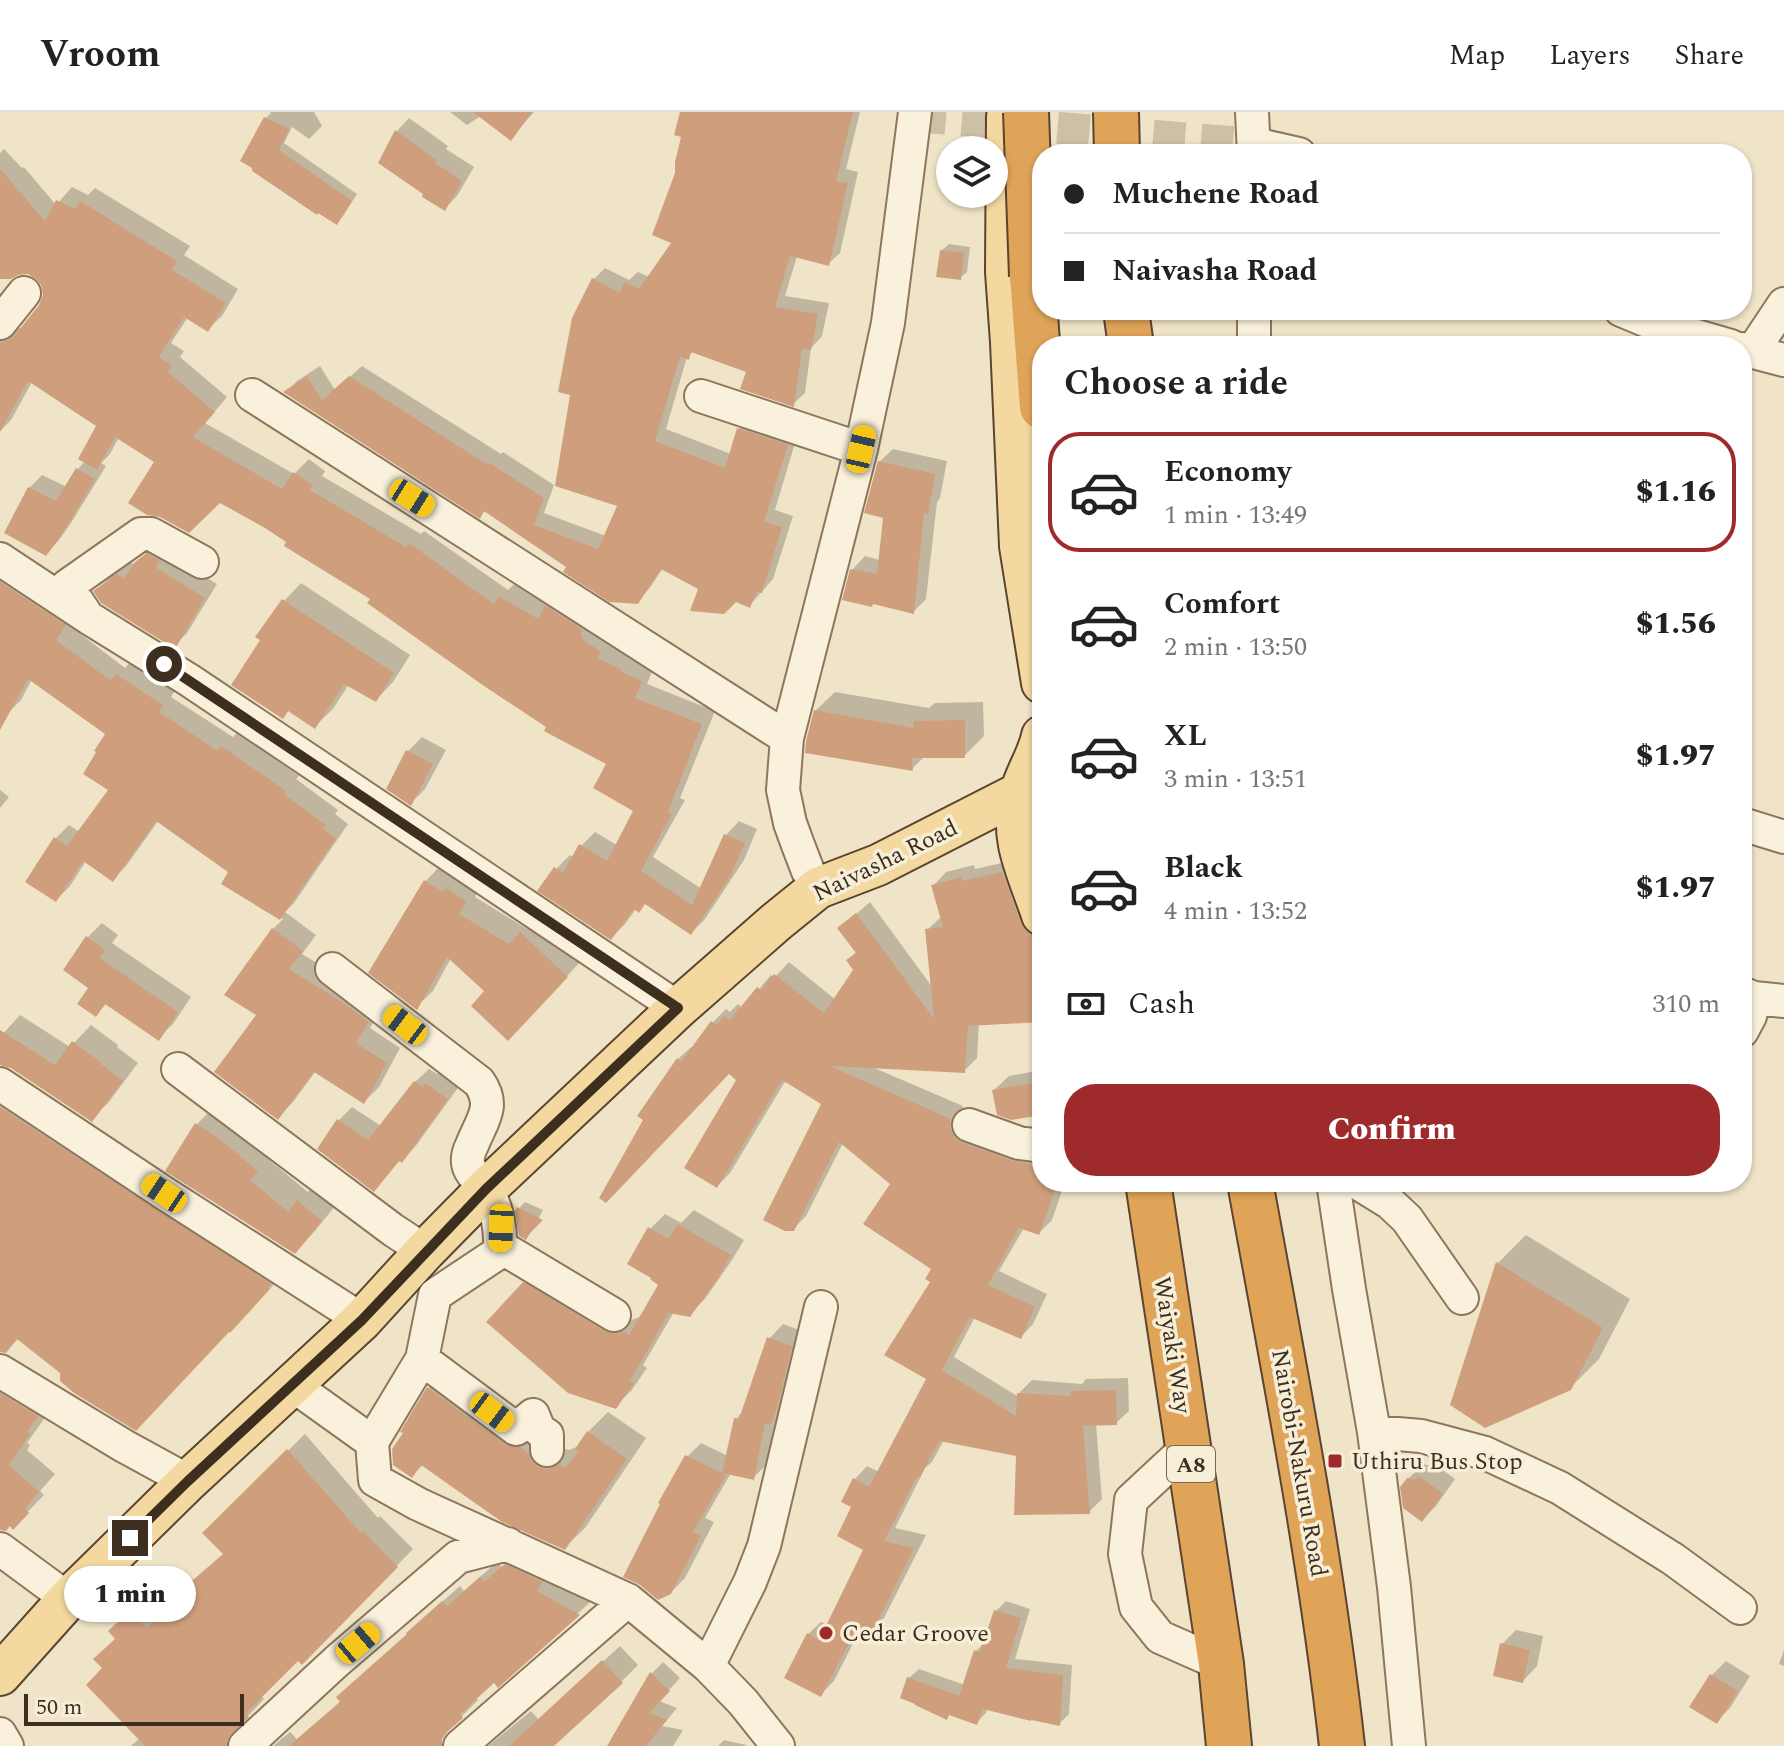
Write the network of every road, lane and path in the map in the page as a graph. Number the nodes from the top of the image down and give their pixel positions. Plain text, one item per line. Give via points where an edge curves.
1 (1007, 112) edge
2 (1026, 112) edge
3 (1116, 112) edge
4 (1252, 112) edge
5 (912, 113) edge
6 (1117, 144) edge
7 (1254, 144) edge
8 (1032, 276) edge
9 (24, 293) dead end
10 (1784, 304) edge
11 (1645, 320) edge
12 (0, 323) edge
13 (1697, 336) edge
14 (1752, 338) edge
15 (1752, 352) edge
16 (1784, 360) edge
17 (252, 395) dead end
18 (701, 396) dead end
19 (861, 449) junction
20 (0, 559) edge
21 (202, 562) dead end
22 (89, 618) junction
23 (1032, 621) edge
24 (787, 738) junction
25 (1032, 763) edge
26 (1021, 792) junction
27 (1752, 827) edge
28 (1784, 837) edge
29 (818, 888) junction
30 (1032, 888) edge
31 (332, 969) dead end
32 (678, 1008) junction
33 (178, 1069) dead end
34 (0, 1084) edge
35 (969, 1125) dead end
36 (1032, 1145) edge
37 (486, 1189) junction
38 (1150, 1192) edge
39 (1252, 1192) edge
40 (1334, 1192) edge
41 (1372, 1192) edge
42 (504, 1249) junction
43 (425, 1251) junction
44 (1462, 1298) dead end
45 (821, 1307) dead end
46 (614, 1315) dead end
47 (362, 1320) junction
48 (422, 1359) junction
49 (0, 1371) edge
50 (291, 1384) junction
51 (1374, 1432) junction
52 (372, 1442) junction
53 (1188, 1447) junction
54 (547, 1450) dead end
55 (188, 1481) junction
56 (508, 1544) junction
57 (0, 1549) edge
58 (68, 1599) junction
59 (628, 1600) junction
60 (1740, 1608) dead end
61 (1221, 1664) junction
62 (708, 1666) junction
63 (0, 1675) edge
64 (0, 1734) edge
65 (7, 1746) edge
66 (245, 1746) edge
67 (460, 1746) edge
68 (778, 1746) edge
69 (1229, 1746) edge
70 (1342, 1746) edge
71 (1409, 1746) edge

1 - 23 main road via 1006,272 1020,546
2 - 8 highway, bridge
3 - 6 highway, bridge
4 - 7 street
5 - 19 street via 888,323
9 - 12 street
10 - 14 street
11 - 13 street
15 - 16 street
17 - 24 street
18 - 19 street
19 - 24 street
20 - 22 street
21 - 22 street via 151,534 141,534 67,586
22 - 32 street
24 - 29 street via 783,790 790,823
25 - 26 main road
26 - 29 main road, Naivasha Road via 878,865
26 - 30 main road via 1018,838
27 - 28 street
29 - 32 main road, Naivasha Road
31 - 37 street via 488,1094 468,1153 472,1173
32 - 37 main road, Naivasha Road
33 - 43 street
34 - 47 street
35 - 36 street
37 - 42 street
37 - 43 main road, Naivasha Road
38 - 53 highway, Waiyaki Way / A8
39 - 70 highway, Nairobi-Nakuru Road via 1305,1484
40 - 51 street
41 - 44 street via 1407,1219
42 - 46 street
42 - 48 street via 435,1295
43 - 47 main road, Naivasha Road
45 - 62 street via 764,1546
47 - 50 main road, Naivasha Road
48 - 52 street
48 - 54 street via 516,1429 533,1415 547,1435
49 - 55 street
50 - 52 street
50 - 55 main road, Naivasha Road
51 - 60 street via 1421,1436 1485,1453 1560,1488
51 - 71 street
52 - 56 street via 375,1480
53 - 61 highway, Waiyaki Way / A8
53 - 61 street via 1131,1500 1125,1554 1136,1607 1160,1637
55 - 58 main road, Naivasha Road
56 - 59 street
56 - 66 street via 458,1557
57 - 58 street
58 - 63 main road, Naivasha Road
59 - 62 street
59 - 67 street
61 - 69 highway, Waiyaki Way / A8
62 - 68 street
64 - 65 street

